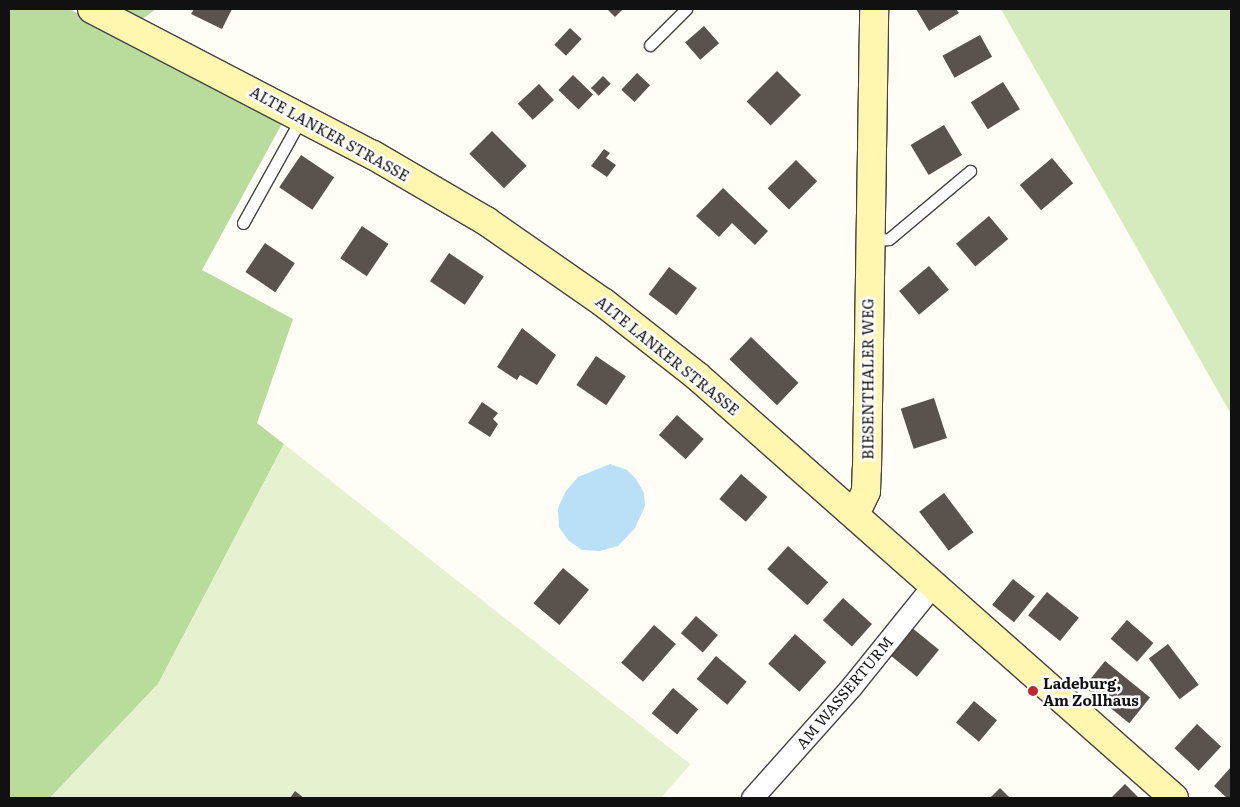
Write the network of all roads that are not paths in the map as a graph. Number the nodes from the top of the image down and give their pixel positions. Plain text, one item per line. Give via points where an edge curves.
1 (92, 9) edge
2 (686, 9) edge
3 (874, 9) edge
4 (650, 45) dead end
5 (302, 116) junction
6 (970, 171) dead end
7 (243, 223) dead end
8 (868, 241) junction
9 (855, 514) junction
10 (933, 585) junction
11 (752, 798) edge
12 (1174, 798) edge

1 - 5 main road, ALTE LANKER STRASSE
2 - 4 lane
3 - 8 main road, BIESENTHALER WEG
5 - 7 lane
5 - 9 main road, ALTE LANKER STRASSE via 486,221 596,297 697,376
6 - 8 lane via 889,239
8 - 9 main road, BIESENTHALER WEG via 866,484
9 - 10 main road, ALTE LANKER STRASSE
10 - 11 street, AM WASSERTURM via 851,687
10 - 12 main road, ALTE LANKER STRASSE

